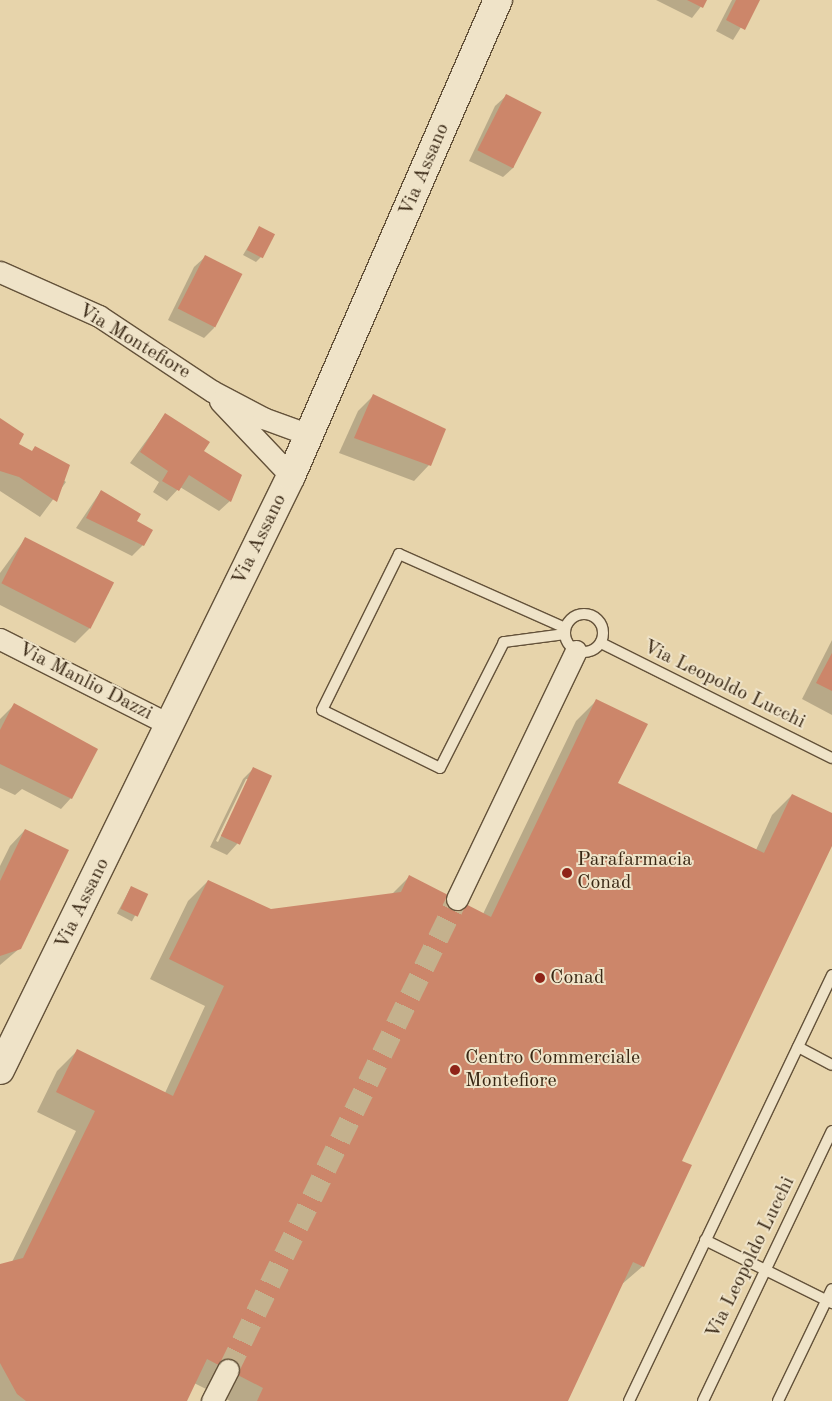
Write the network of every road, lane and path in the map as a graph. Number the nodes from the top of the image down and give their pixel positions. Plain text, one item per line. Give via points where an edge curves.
1 (498, 0) edge
2 (0, 272) edge
3 (212, 391) junction
4 (310, 435) junction
5 (291, 476) junction
6 (569, 638) junction
7 (0, 639) edge
8 (601, 643) junction
9 (170, 725) junction
10 (832, 758) edge
11 (457, 899) tunnel mouth
12 (832, 976) edge
13 (798, 1047) junction
14 (832, 1065) edge
15 (0, 1070) edge
16 (832, 1131) edge
17 (705, 1240) junction
18 (765, 1270) junction
19 (832, 1289) edge
20 (829, 1302) edge
21 (228, 1370) tunnel mouth
22 (212, 1401) edge
23 (629, 1401) edge
24 (703, 1401) edge
25 (778, 1401) edge

1 - 4 main road, Via Assano
2 - 3 street, Via Montefiore via 99,316
3 - 4 street, Via Montefiore via 263,418
3 - 5 street, Via Montefiore
4 - 5 main road, Via Assano
5 - 9 main road, Via Assano
6 - 6 lane via 400,554 322,710 440,768 504,642
6 - 8 lane via 592,652
6 - 8 lane via 573,618 592,615 602,624
6 - 11 street
7 - 9 street, Via Manlio Dazzi
8 - 10 lane, Via Leopoldo Lucchi
9 - 15 main road, Via Assano
12 - 13 lane
13 - 14 lane
13 - 17 lane
16 - 18 lane, Via Leopoldo Lucchi
17 - 18 lane
17 - 23 lane
18 - 20 lane
18 - 24 lane, Via Leopoldo Lucchi
19 - 20 lane
20 - 25 lane
21 - 22 street

